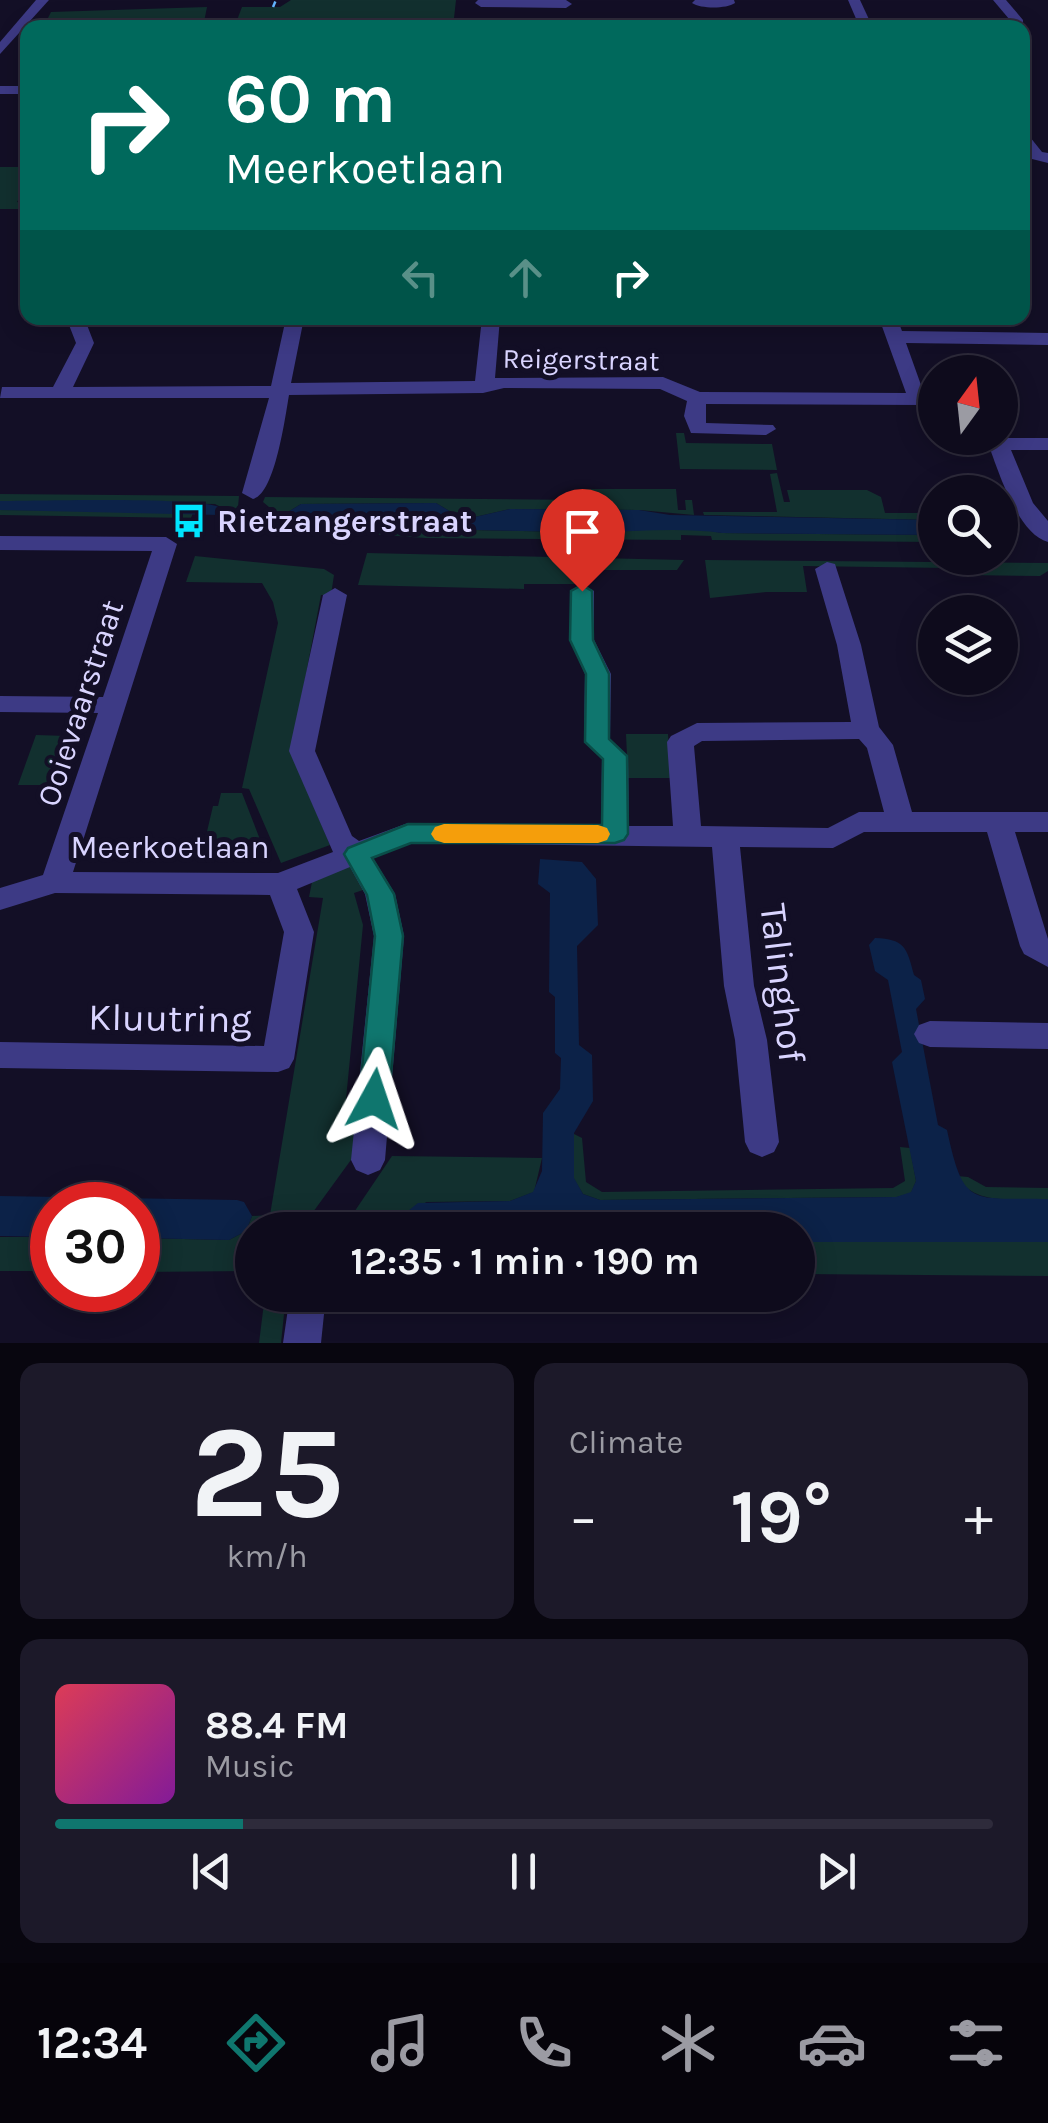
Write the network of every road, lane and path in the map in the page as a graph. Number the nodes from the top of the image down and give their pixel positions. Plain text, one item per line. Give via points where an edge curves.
1 (43, 0) edge
2 (728, 0) edge
3 (999, 0) edge
4 (481, 2) edge
5 (698, 3) dead end
6 (566, 4) dead end
7 (26, 20) edge
8 (1016, 20) edge
9 (20, 27) edge
10 (0, 50) edge
11 (78, 325) edge
12 (293, 325) edge
13 (491, 325) edge
14 (891, 325) edge
15 (896, 337) junction
16 (1048, 338) edge
17 (483, 387) junction
18 (279, 391) junction
19 (2, 392) edge
20 (918, 392) edge
21 (60, 393) junction
22 (697, 398) junction
23 (918, 401) edge
24 (766, 429) dead end
25 (1018, 442) edge
26 (1048, 444) edge
27 (1003, 455) edge
28 (252, 493) dead end
29 (1048, 535) edge
30 (0, 544) edge
31 (827, 569) dead end
32 (582, 591) dead end
33 (335, 595) dead end
34 (0, 704) edge
35 (113, 705) junction
36 (866, 730) junction
37 (900, 821) junction
38 (998, 822) junction
39 (1048, 822) edge
40 (615, 834) junction
41 (688, 835) junction
42 (726, 836) junction
43 (357, 854) junction
44 (55, 882) junction
45 (280, 884) junction
46 (2, 903) edge
47 (1048, 955) edge
48 (930, 1034) dead end
49 (1048, 1036) edge
50 (0, 1055) edge
51 (762, 1142) dead end
52 (368, 1160) dead end
53 (306, 1312) edge
54 (302, 1343) edge

1 - 7 street
2 - 5 street
3 - 8 street
4 - 6 street
9 - 10 street
11 - 21 street via 85,343
12 - 18 street
13 - 17 street, Reigerstraat
14 - 15 street
15 - 16 street
15 - 20 street
17 - 18 street
17 - 22 street, Reigerstraat via 663,383
18 - 21 street
18 - 28 street
19 - 21 street
22 - 23 street, Reigerstraat
22 - 24 street via 698,429
25 - 26 street
27 - 29 street via 1023,506
30 - 35 street, Ooievaarstraat via 166,544
31 - 36 street
32 - 40 street via 582,640 598,674 597,742 615,756
33 - 43 street via 302,750 340,842
34 - 35 street
35 - 44 street, Ooievaarstraat
36 - 37 street via 880,746
36 - 41 street via 726,729 680,742
37 - 38 street, Meerkoetlaan
37 - 42 street, Meerkoetlaan via 859,822 833,838
38 - 39 street, Meerkoetlaan
38 - 47 street via 1035,946
40 - 41 street, Meerkoetlaan
40 - 43 street, Meerkoetlaan via 408,834
41 - 42 street, Meerkoetlaan
42 - 51 street, Talinghof
43 - 45 street, Meerkoetlaan
43 - 52 street via 380,894 389,936
44 - 45 street, Meerkoetlaan
44 - 46 street, Meerkoetlaan
45 - 50 street, Kluutring via 299,932 278,1059
48 - 49 street
53 - 54 street

